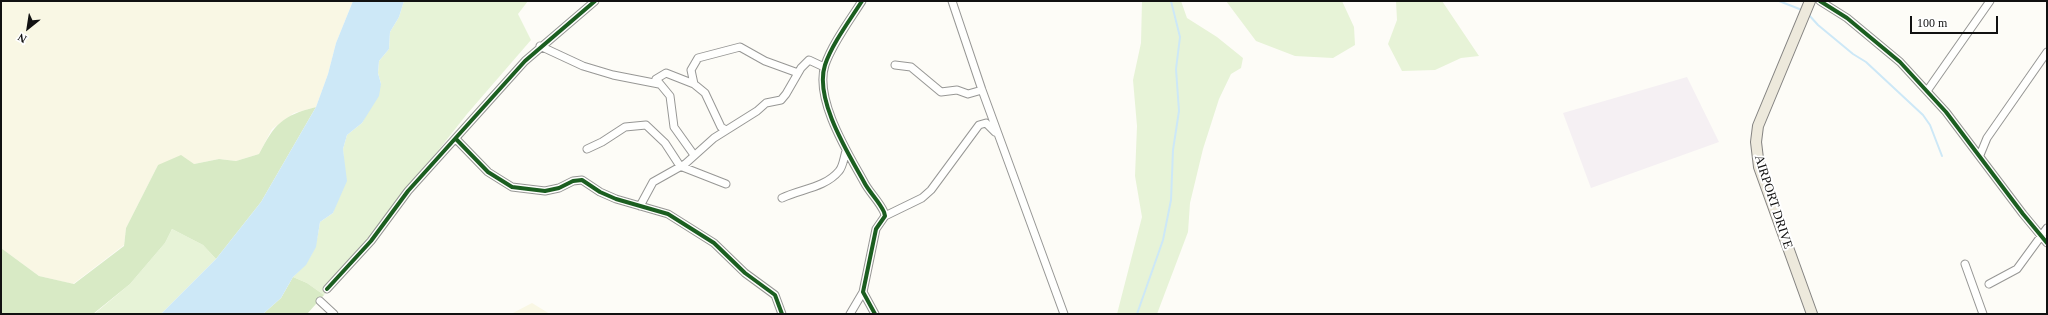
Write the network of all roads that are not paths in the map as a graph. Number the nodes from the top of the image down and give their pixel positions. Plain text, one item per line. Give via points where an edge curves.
1 (595, 1) edge
2 (862, 1) edge
3 (952, 1) edge
4 (1810, 1) edge
5 (1820, 1) edge
6 (1990, 1) edge
7 (540, 46) junction
8 (2047, 52) edge
9 (895, 65) dead end
10 (824, 66) junction
11 (798, 73) junction
12 (659, 84) junction
13 (694, 84) junction
14 (982, 90) junction
15 (1927, 91) junction
16 (726, 130) junction
17 (997, 133) junction
18 (456, 139) junction
19 (587, 149) dead end
20 (846, 151) junction
21 (1980, 155) junction
22 (694, 156) junction
23 (680, 166) junction
24 (726, 184) dead end
25 (782, 198) dead end
26 (640, 206) junction
27 (885, 216) junction
28 (2047, 228) edge
29 (2044, 240) edge
30 (1965, 264) dead end
31 (1989, 284) dead end
32 (327, 289) dead end
33 (864, 292) junction
34 (320, 300) dead end
35 (334, 314) edge
36 (782, 314) edge
37 (850, 314) edge
38 (875, 314) edge
39 (1064, 314) edge
40 (1812, 314) edge
41 (1983, 314) edge

1 - 7 street
2 - 10 street via 833,46
3 - 14 street
4 - 40 main road, AIRPORT DRIVE via 1762,116 1756,142 1759,167
5 - 15 street via 1846,18 1900,62
6 - 15 street
7 - 12 street via 583,66
7 - 18 street
8 - 21 street via 1987,138
9 - 14 street via 911,67 941,92 957,90 968,94
10 - 11 street via 809,60
10 - 20 street via 822,80 830,117
11 - 13 street via 765,61 740,47 698,58 691,70
11 - 16 street via 781,100 766,103
12 - 13 street via 656,79 666,73
12 - 22 street via 670,96 674,127
13 - 16 street via 705,93 721,127
14 - 17 street
15 - 21 street
16 - 22 street
17 - 27 street via 986,123 979,125 931,190 922,198
17 - 39 street
18 - 26 street via 488,172 512,187 545,191 582,180 600,192
18 - 32 street via 408,192 371,241
19 - 23 street via 625,127 646,125 665,143
20 - 25 street via 839,171 827,180 820,185
20 - 27 street
21 - 29 street
22 - 23 street
23 - 24 street
23 - 26 street via 653,182
26 - 36 street via 668,214 714,243 745,273 775,295
27 - 33 street via 876,229
28 - 29 street
29 - 31 street via 2018,269
30 - 41 street
33 - 37 street
33 - 38 street
34 - 35 street

